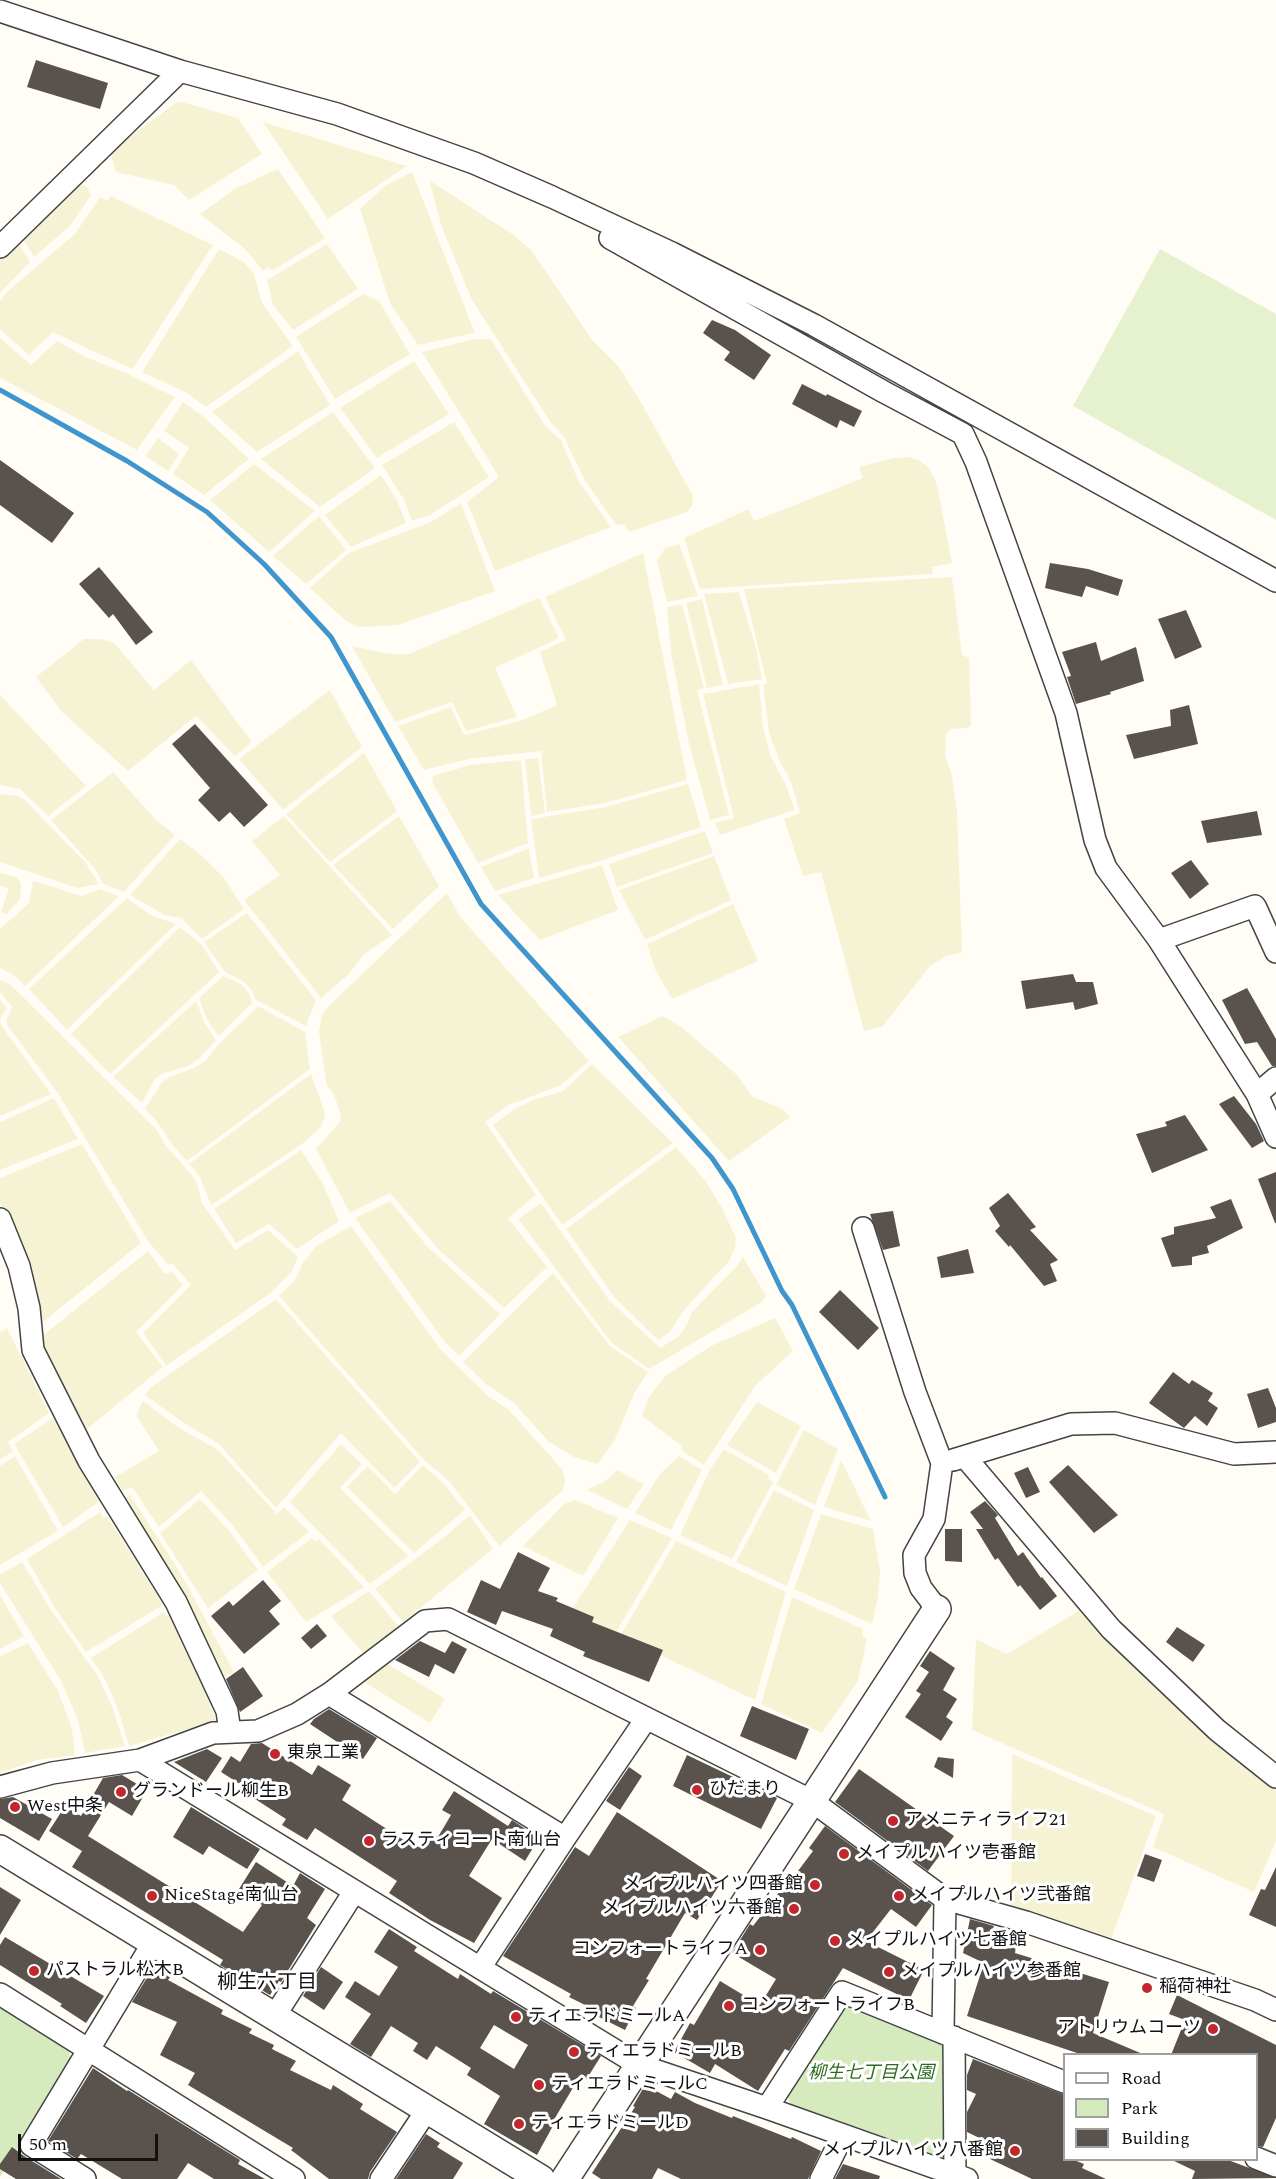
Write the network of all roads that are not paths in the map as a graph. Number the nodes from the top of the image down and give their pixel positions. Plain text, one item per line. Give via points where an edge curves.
1 (0, 11) edge
2 (180, 71) junction
3 (552, 196) junction
4 (0, 247) edge
5 (1276, 581) edge
6 (1159, 940) junction
7 (1276, 952) edge
8 (1276, 1078) edge
9 (1257, 1094) junction
10 (1276, 1137) edge
11 (0, 1219) edge
12 (863, 1228) dead end
13 (1276, 1452) edge
14 (965, 1457) junction
15 (942, 1463) junction
16 (937, 1610) joint
17 (329, 1694) junction
18 (646, 1719) junction
19 (230, 1732) junction
20 (140, 1760) junction
21 (1276, 1777) edge
22 (0, 1787) edge
23 (812, 1801) junction
24 (565, 1838) junction
25 (0, 1849) edge
26 (354, 1892) junction
27 (945, 1899) junction
28 (153, 1943) junction
29 (480, 1968) junction
30 (0, 1994) edge
31 (1276, 2010) edge
32 (274, 2017) junction
33 (949, 2035) junction
34 (88, 2050) junction
35 (639, 2065) junction
36 (1063, 2081) edge
37 (767, 2108) junction
38 (427, 2110) junction
39 (843, 2135) junction
40 (1258, 2158) edge
41 (1276, 2166) edge
42 (959, 2177) edge
43 (85, 2179) edge
44 (294, 2179) edge
45 (381, 2179) edge
46 (541, 2179) edge
47 (565, 2179) edge
48 (821, 2179) edge

1 - 2 street
2 - 3 street via 337,114 474,163
2 - 4 street
3 - 5 street via 814,325
3 - 6 street via 609,238 963,434 1066,712 1095,840 1106,868
6 - 7 street via 1255,906
6 - 9 street
8 - 9 street
9 - 10 street
11 - 19 street via 19,1266 33,1350 89,1461 176,1602 227,1711
12 - 15 street
13 - 14 street via 1234,1454 1115,1423 1071,1424
14 - 15 street
14 - 21 street via 1111,1629 1217,1730
15 - 16 street via 934,1519 914,1555 921,1588
16 - 23 street
17 - 18 street via 425,1621 448,1619
17 - 19 street via 258,1731
17 - 24 street
18 - 23 street
18 - 24 street
19 - 20 street via 213,1733
20 - 22 street via 52,1773
20 - 26 street
23 - 27 street
23 - 35 street
24 - 29 street
25 - 28 street
26 - 29 street
26 - 32 street
27 - 31 street via 1026,1922
27 - 33 street
28 - 32 street
28 - 34 street
29 - 35 street
30 - 34 street
32 - 38 street
33 - 36 street
33 - 37 street via 842,1992
33 - 42 street
34 - 43 street via 31,2145
34 - 44 street
35 - 37 street
35 - 47 street
37 - 39 street
38 - 45 street
38 - 46 street
39 - 42 street
39 - 48 street
40 - 41 street

